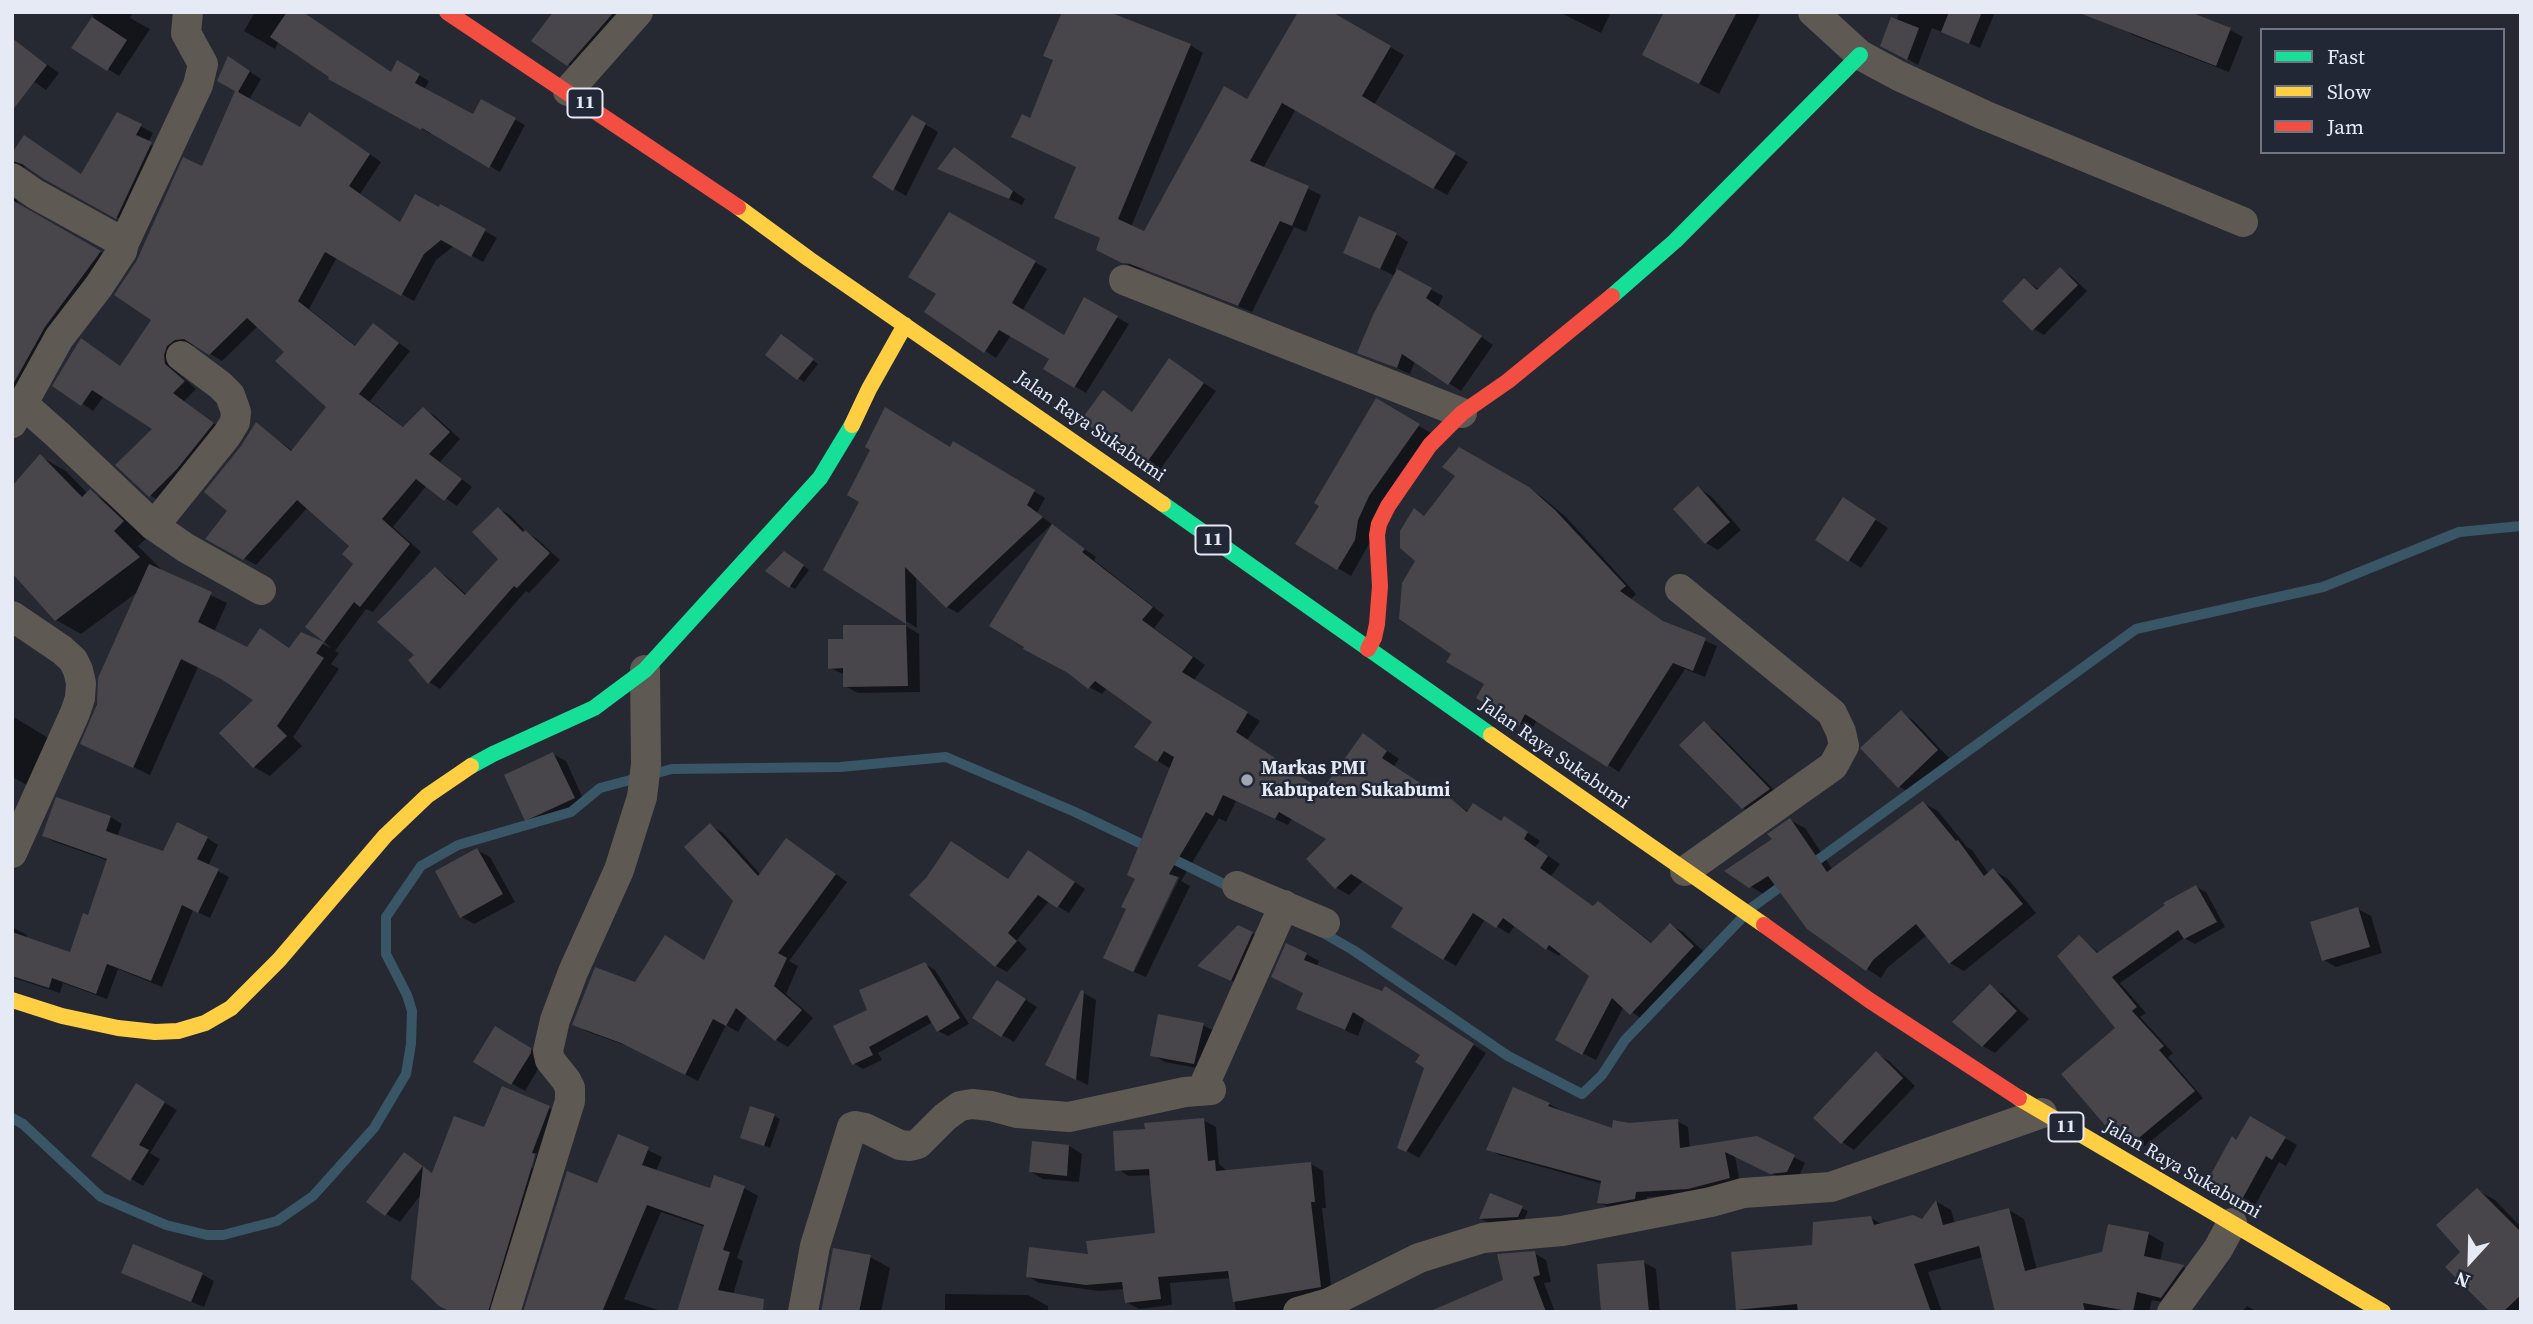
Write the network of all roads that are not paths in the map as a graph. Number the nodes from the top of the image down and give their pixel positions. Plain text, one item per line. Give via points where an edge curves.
1 (188, 12) edge
2 (447, 12) edge
3 (638, 12) edge
4 (1813, 12) edge
5 (1860, 55) junction
6 (568, 91) junction
7 (12, 178) edge
8 (2243, 222) dead end
9 (124, 243) junction
10 (1124, 280) dead end
11 (905, 325) junction
12 (181, 356) dead end
13 (1462, 413) junction
14 (18, 414) edge
15 (154, 526) junction
16 (1680, 589) dead end
17 (261, 590) dead end
18 (12, 615) edge
19 (1368, 649) junction
20 (645, 670) junction
21 (12, 853) edge
22 (1694, 877) junction
23 (1237, 886) dead end
24 (1284, 905) junction
25 (1325, 923) dead end
26 (12, 1000) edge
27 (2042, 1113) junction
28 (2232, 1223) junction
29 (505, 1312) edge
30 (803, 1312) edge
31 (1298, 1312) edge
32 (2172, 1312) edge
33 (2383, 1312) edge

1 - 9 street via 186,33 203,64 198,85
2 - 6 main road, 11
3 - 6 street
4 - 5 street
5 - 8 street via 1984,115
5 - 13 main road via 1675,241 1508,381
6 - 11 main road, Jalan Raya Sukabumi / 11
7 - 9 street
9 - 14 street via 111,269 59,338
10 - 13 street
11 - 19 main road, Jalan Raya Sukabumi / 11
11 - 20 main road via 820,478
12 - 15 street via 230,395 235,422
13 - 19 main road via 1430,445 1379,524 1377,624
14 - 15 street via 58,435
15 - 17 street
16 - 22 street via 1832,713 1844,746 1833,766
18 - 21 street via 68,655 81,683 75,713
19 - 22 main road, Jalan Raya Sukabumi / 11
20 - 26 main road via 594,708 493,754 427,796 376,845 279,960 230,1007 205,1023 178,1031 118,1028
20 - 29 street via 642,797 619,870 555,1020 548,1051 570,1087 570,1101
22 - 27 main road, Jalan Raya Sukabumi / 11 via 1928,1040
23 - 24 street
24 - 25 street
24 - 30 street via 1206,1090 1069,1117 960,1106 910,1146 855,1125 815,1246
27 - 28 main road, Jalan Raya Sukabumi / 11
27 - 31 street via 1831,1187 1743,1193 1562,1231 1483,1238 1419,1258 1329,1303
28 - 32 street
28 - 33 main road, Jalan Raya Sukabumi / 11

